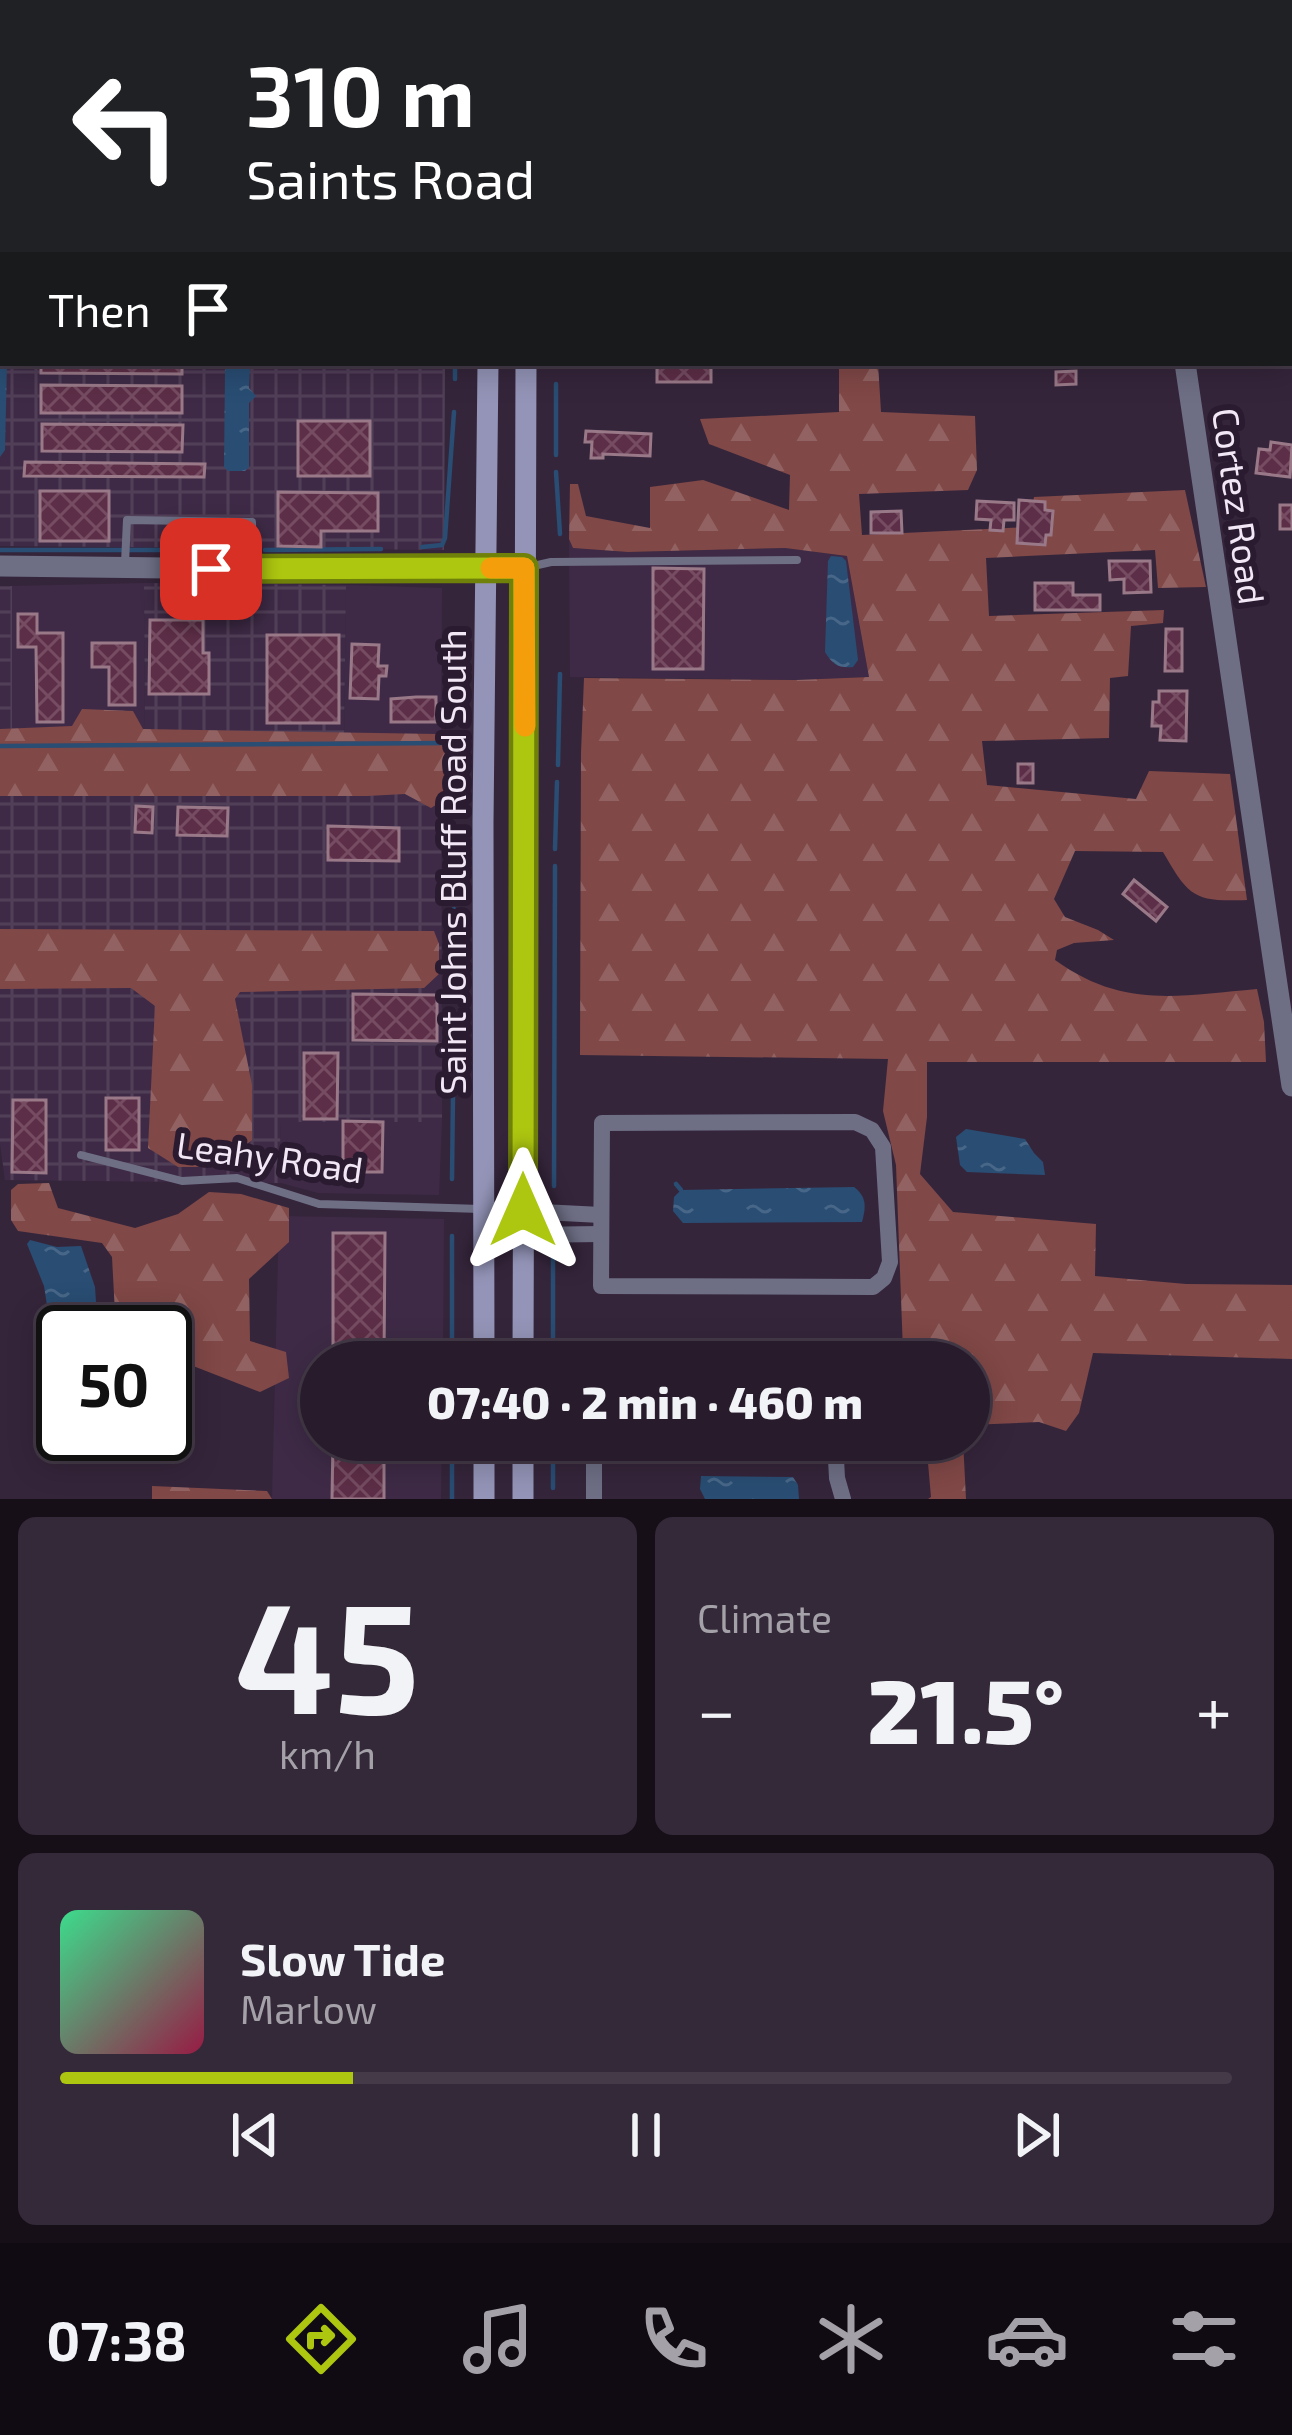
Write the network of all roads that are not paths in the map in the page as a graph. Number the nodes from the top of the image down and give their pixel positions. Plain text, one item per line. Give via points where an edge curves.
1 (488, 366) edge
2 (526, 366) edge
3 (1185, 366) edge
4 (797, 560) dead end
5 (0, 566) edge
6 (125, 568) junction
7 (485, 568) junction
8 (524, 568) junction
9 (253, 569) junction
10 (1292, 1087) edge
11 (81, 1155) dead end
12 (483, 1209) junction
13 (523, 1210) junction
14 (601, 1225) junction
15 (523, 1235) junction
16 (484, 1341) edge
17 (523, 1341) edge
18 (484, 1461) edge
19 (523, 1461) edge
20 (594, 1461) edge
21 (836, 1461) edge
22 (484, 1499) edge
23 (523, 1499) edge
24 (594, 1499) edge
25 (843, 1499) edge

1 - 7 main road, Saint Johns Bluff Road South
2 - 8 main road, Saint Johns Bluff Road South
3 - 10 street, Cortez Road
4 - 8 lane
5 - 6 street
6 - 9 street
6 - 9 lane via 127,520 251,522
7 - 8 street
7 - 9 street
7 - 12 main road, Saint Johns Bluff Road South
8 - 13 main road, Saint Johns Bluff Road South
11 - 12 lane, Leahy Road via 182,1180 237,1178 319,1204
12 - 13 street, Leahy Road
12 - 16 main road, Saint Johns Bluff Road South
13 - 14 street, Leahy Road
13 - 15 main road, Saint Johns Bluff Road South
14 - 14 street via 601,1286 873,1287 890,1262 883,1147 855,1122 602,1123
14 - 15 street
15 - 17 main road, Saint Johns Bluff Road South
18 - 22 main road
19 - 23 main road
20 - 24 street
21 - 25 street

